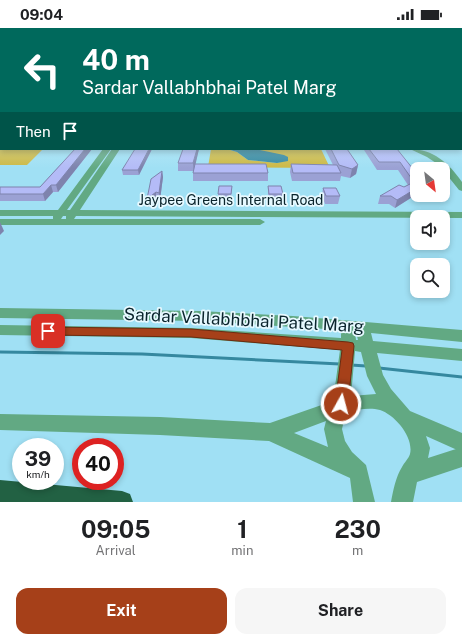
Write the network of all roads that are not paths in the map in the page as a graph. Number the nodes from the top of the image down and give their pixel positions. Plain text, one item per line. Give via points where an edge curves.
1 (106, 150) edge
2 (115, 150) edge
3 (417, 150) edge
4 (462, 188) edge
5 (0, 212) edge
6 (61, 213) junction
7 (74, 213) junction
8 (462, 216) edge
9 (0, 222) edge
10 (54, 222) junction
11 (68, 222) junction
12 (410, 223) edge
13 (450, 223) edge
14 (462, 223) edge
15 (0, 313) edge
16 (355, 327) junction
17 (0, 330) edge
18 (462, 336) edge
19 (348, 346) junction
20 (367, 346) junction
21 (462, 355) edge
22 (341, 404) junction
23 (404, 417) junction
24 (0, 422) edge
25 (270, 432) junction
26 (462, 442) edge
27 (462, 456) edge
28 (359, 472) junction
29 (409, 474) junction
30 (0, 491) edge
31 (122, 502) edge
32 (364, 502) edge
33 (402, 502) edge

1 - 6 street
2 - 7 street
3 - 4 street via 442,162
5 - 6 street, Jaypee Greens Internal Road
6 - 7 street, Jaypee Greens Internal Road
6 - 10 street
7 - 8 street, Jaypee Greens Internal Road
7 - 11 street
9 - 10 street, Jaypee Greens Internal Road
10 - 11 street, Jaypee Greens Internal Road
11 - 12 street, Jaypee Greens Internal Road
13 - 14 street
15 - 16 street, Sardar Vallabhbhai Patel Marg via 200,316
16 - 18 street, Sardar Vallabhbhai Patel Marg
16 - 19 street
16 - 20 street
17 - 19 street, Sardar Vallabhbhai Patel Marg via 191,333
19 - 20 street, Sardar Vallabhbhai Patel Marg
19 - 22 street
20 - 21 street, Sardar Vallabhbhai Patel Marg
20 - 23 street via 375,376
22 - 23 street via 373,401 389,406
22 - 25 street via 302,422
22 - 28 street via 333,429 336,444 345,459
23 - 26 street
23 - 29 street via 415,431 420,447 418,462
24 - 25 street
25 - 28 street
27 - 29 street
28 - 32 street
29 - 33 street
30 - 31 highway

